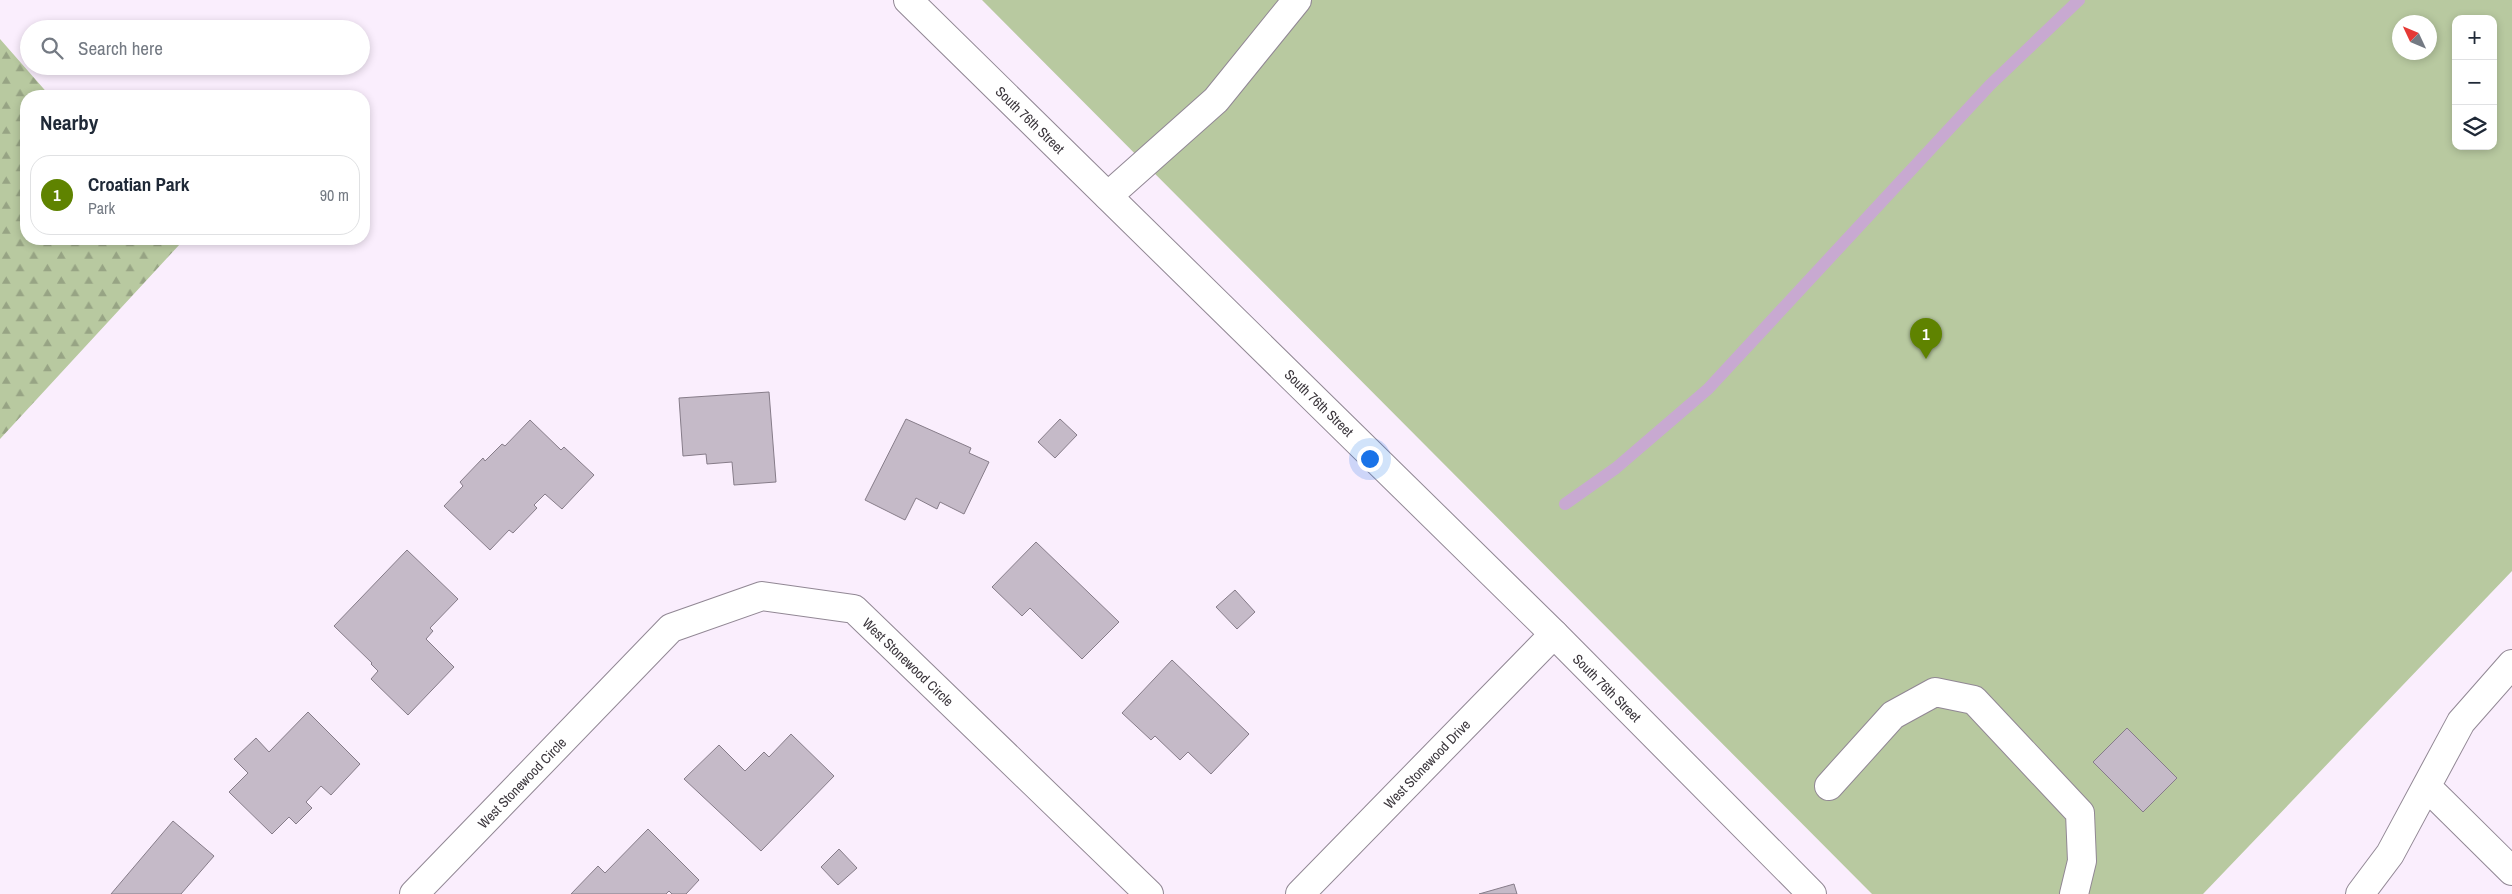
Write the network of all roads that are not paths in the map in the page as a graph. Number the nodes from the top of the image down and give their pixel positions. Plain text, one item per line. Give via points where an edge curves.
1 (908, 0) edge
2 (1297, 0) edge
3 (1108, 196) junction
4 (1554, 634) junction
5 (2512, 664) edge
6 (1829, 786) dead end
7 (2427, 787) junction
8 (2512, 871) edge
9 (414, 894) edge
10 (1149, 894) edge
11 (1300, 894) edge
12 (1812, 894) edge
13 (2074, 894) edge
14 (2360, 894) edge

1 - 3 street, South 76th Street
2 - 3 street via 1216,100
3 - 4 street, South 76th Street
4 - 11 street, West Stonewood Drive
4 - 12 street, South 76th Street
5 - 7 street via 2461,722
6 - 13 street via 1893,715 1935,692 1974,700 2080,813 2082,861
7 - 8 street
7 - 14 street via 2390,854
9 - 10 street, West Stonewood Circle via 671,628 762,596 854,609

